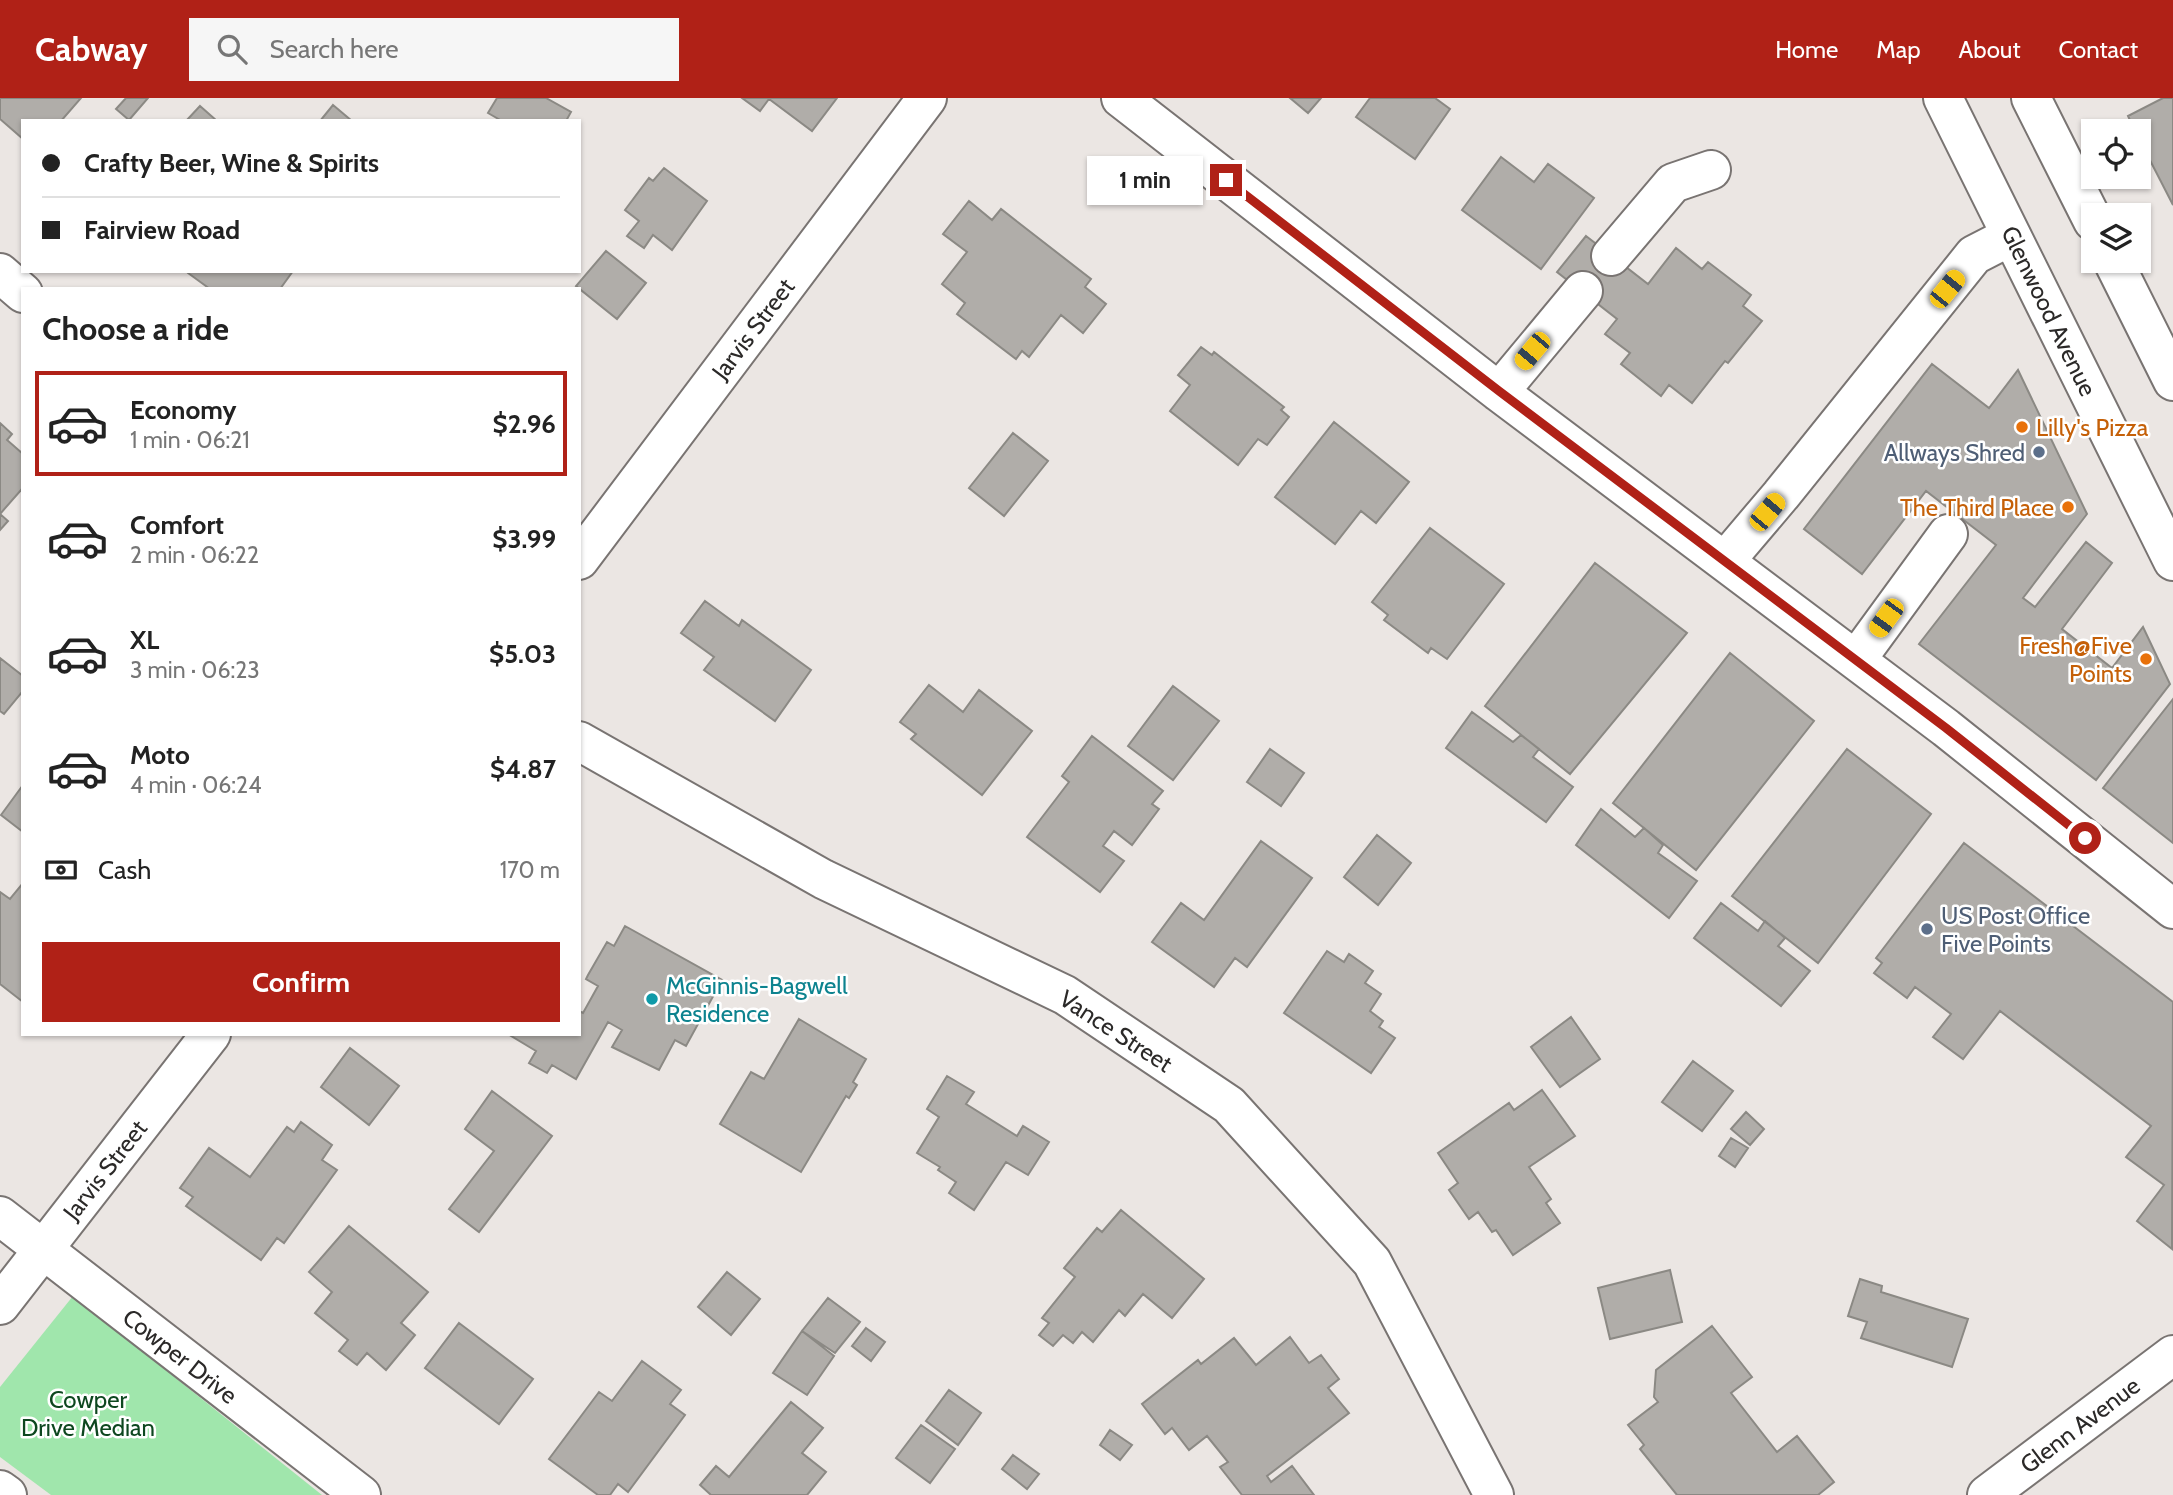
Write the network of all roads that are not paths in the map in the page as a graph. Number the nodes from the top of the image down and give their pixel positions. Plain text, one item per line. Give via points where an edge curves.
1 (927, 98) edge
2 (1121, 98) edge
3 (1943, 98) edge
4 (2031, 98) edge
5 (1711, 170) dead end
6 (2084, 203) edge
7 (2011, 236) junction
8 (1611, 256) dead end
9 (0, 273) edge
10 (2119, 273) edge
11 (21, 291) edge
12 (1583, 291) dead end
13 (2173, 381) edge
14 (1499, 391) junction
15 (1948, 534) dead end
16 (581, 557) edge
17 (1725, 561) junction
18 (2173, 561) edge
19 (1856, 660) junction
20 (581, 742) edge
21 (2173, 909) edge
22 (209, 1036) edge
23 (0, 1216) edge
24 (43, 1250) junction
25 (0, 1305) edge
26 (2173, 1355) edge
27 (0, 1490) edge
28 (7, 1495) edge
29 (361, 1495) edge
30 (1494, 1495) edge
31 (1987, 1495) edge

1 - 16 street, Jarvis Street
2 - 14 street
3 - 7 street, Glenwood Avenue
4 - 6 street
5 - 8 street via 1673,183
7 - 17 street via 1974,255
7 - 18 street, Glenwood Avenue
9 - 11 street
10 - 13 street
12 - 14 street
14 - 17 street
15 - 19 street
17 - 19 street
19 - 21 street
20 - 30 street, Vance Street via 823,879 1066,995 1229,1105 1372,1262
22 - 24 street, Jarvis Street
23 - 24 street, Cowper Drive
24 - 25 street, Jarvis Street
24 - 29 street, Cowper Drive
26 - 31 street, Glenn Avenue
27 - 28 street

